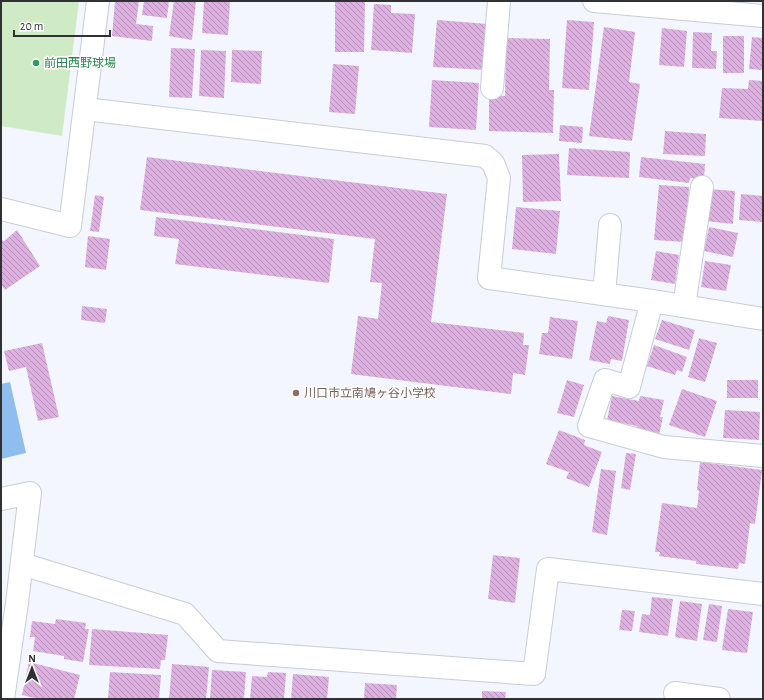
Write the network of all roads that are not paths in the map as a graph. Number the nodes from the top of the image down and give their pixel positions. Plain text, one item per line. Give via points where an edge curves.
1 (98, 1) edge
2 (499, 1) edge
3 (594, 1) edge
4 (633, 3) edge
5 (763, 16) edge
6 (492, 88) dead end
7 (85, 109) junction
8 (702, 187) dead end
9 (1, 209) edge
10 (610, 225) dead end
11 (604, 294) junction
12 (652, 301) junction
13 (684, 306) junction
14 (763, 319) edge
15 (763, 456) edge
16 (1, 499) edge
17 (22, 564) junction
18 (763, 594) edge
19 (9, 604) edge
20 (676, 693) dead end
21 (3, 699) edge
22 (719, 699) edge

1 - 7 street
2 - 6 street
3 - 4 street
4 - 5 street
7 - 9 street via 70,226
7 - 11 street via 485,156 493,163 499,178 489,278
8 - 13 street
10 - 11 street
11 - 12 street
12 - 13 street
12 - 15 street via 629,387 605,380 588,426 664,447
13 - 14 street
16 - 17 street via 30,493
17 - 18 street via 186,614 218,651 534,674 548,569
17 - 19 street
19 - 21 street
20 - 22 street

